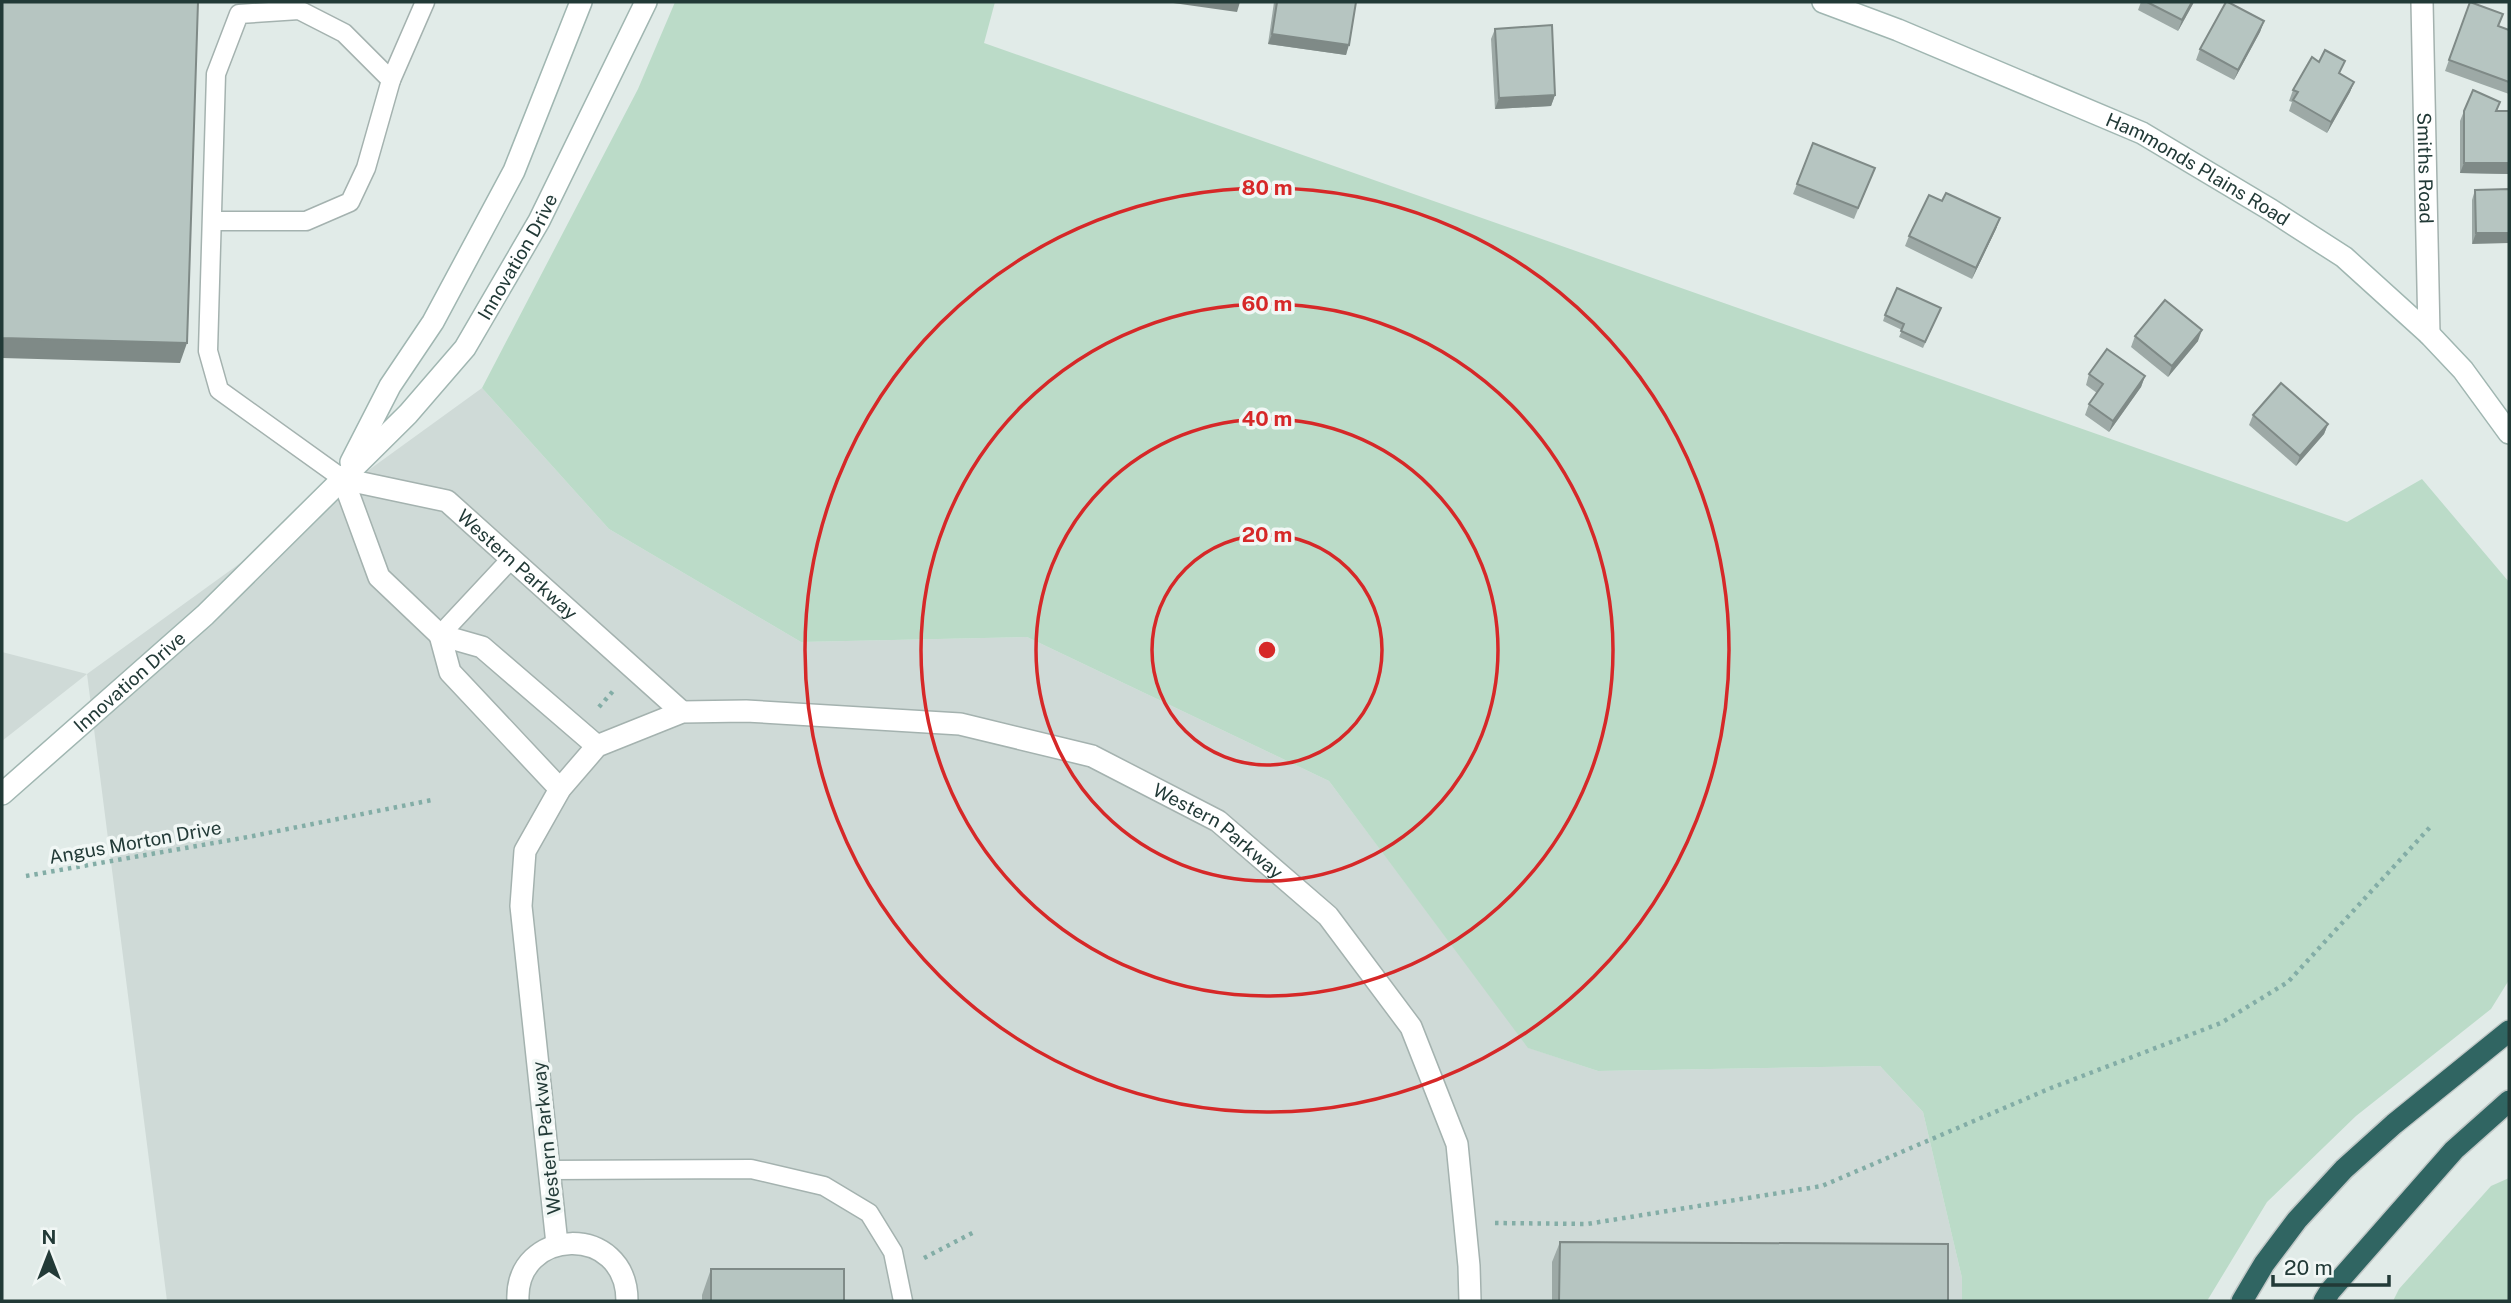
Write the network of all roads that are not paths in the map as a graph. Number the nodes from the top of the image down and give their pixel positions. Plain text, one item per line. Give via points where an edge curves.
1 (425, 2) edge
2 (581, 2) edge
3 (646, 2) edge
4 (1823, 2) edge
5 (2422, 2) edge
6 (235, 8) edge
7 (313, 8) edge
8 (391, 80) junction
9 (212, 221) junction
10 (2429, 334) junction
11 (2509, 433) edge
12 (343, 479) junction
13 (511, 559) junction
14 (440, 635) junction
15 (682, 712) junction
16 (597, 746) junction
17 (560, 789) junction
18 (2, 794) edge
19 (2509, 1031) edge
20 (2509, 1101) edge
21 (2509, 1119) edge
22 (2454, 1150) junction
23 (549, 1170) junction
24 (558, 1244) junction
25 (518, 1301) edge
26 (627, 1301) edge
27 (903, 1301) edge
28 (1470, 1301) edge
29 (2242, 1301) edge
30 (2325, 1301) edge

1 - 8 lane
2 - 12 street, Innovation Drive via 514,171 433,322 390,386
3 - 12 street, Innovation Drive via 539,221 465,348
4 - 10 street, Hammonds Plains Road via 2142,133 2344,257
5 - 10 street, Smiths Road
6 - 7 lane
6 - 9 lane via 216,75
7 - 8 lane
8 - 9 lane via 366,167 350,202 306,221
9 - 12 lane via 208,351 219,390
10 - 11 street, Hammonds Plains Road via 2463,370
12 - 13 street, Western Parkway via 447,501
12 - 14 street via 379,577
12 - 18 street, Innovation Drive via 205,615
13 - 14 lane
13 - 15 street, Western Parkway
14 - 16 street via 482,647
14 - 17 street via 450,672
15 - 16 street, Western Parkway
15 - 28 street, Western Parkway via 746,711 960,724 1092,757 1218,821 1328,916 1411,1027 1457,1144
16 - 17 street, Western Parkway
17 - 23 street, Western Parkway via 525,851 521,906
19 - 29 highway via 2344,1169 2297,1220
20 - 22 highway
21 - 22 highway
22 - 30 highway
23 - 24 street, Western Parkway
23 - 27 lane via 751,1169 824,1186 869,1213 893,1252
24 - 25 street via 529,1265 520,1280
24 - 26 street via 576,1242 610,1256 621,1271

